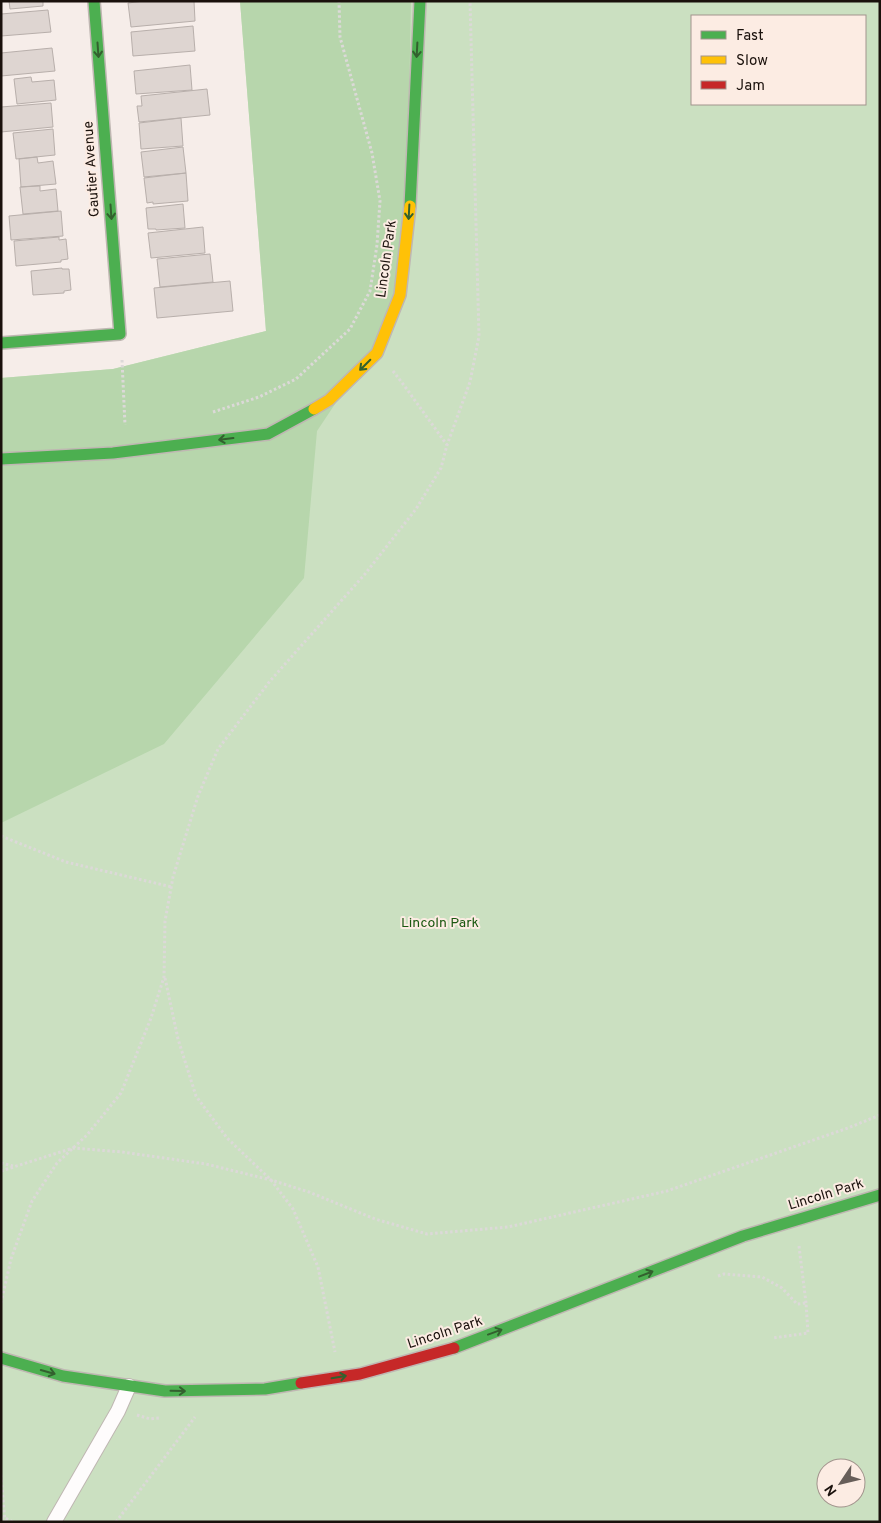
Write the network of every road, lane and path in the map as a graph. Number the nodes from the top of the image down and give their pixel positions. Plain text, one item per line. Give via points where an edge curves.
1 (94, 1) edge
2 (340, 1) edge
3 (420, 1) edge
4 (470, 1) edge
5 (350, 329) junction
6 (120, 334) junction
7 (1, 342) edge
8 (376, 352) junction
9 (209, 413) dead end
10 (134, 423) dead end
11 (447, 445) junction
12 (1, 460) edge
13 (1, 836) edge
14 (172, 887) junction
15 (164, 977) junction
16 (880, 1115) edge
17 (73, 1148) junction
18 (1, 1163) edge
19 (14, 1167) junction
20 (1, 1171) edge
21 (271, 1180) junction
22 (880, 1195) edge
23 (799, 1245) dead end
24 (1, 1303) edge
25 (806, 1303) dead end
26 (1, 1358) edge
27 (340, 1376) junction
28 (129, 1386) junction
29 (197, 1415) dead end
30 (1, 1475) edge
31 (4, 1519) edge
32 (13, 1522) edge
33 (54, 1522) edge
34 (116, 1522) edge

1 -> 6 street, Gautier Avenue
2 - 5 path via 340,37 372,152 380,201 370,291
3 -> 8 street, Lincoln Park via 409,220 400,295
4 - 11 path via 479,336 470,382
5 - 8 path
5 - 9 path via 296,379 260,397
6 - 7 street
6 - 10 path via 125,425
8 - 11 path
8 -> 12 street, Lincoln Park via 329,400 268,434 113,453
11 - 14 path via 441,468 416,509 365,574 270,681 218,748 198,796
13 - 14 path via 66,862
14 - 15 path via 165,921
15 - 17 path via 121,1093
15 - 21 path via 178,1039 196,1096 227,1138
16 - 21 path via 667,1192 508,1227 427,1234 375,1219
17 - 19 path
17 - 21 path via 206,1164
17 - 24 path via 57,1163 32,1201 11,1259
18 - 19 path
19 - 20 path
21 - 27 path via 293,1209 318,1267
27 -> 22 street, Lincoln Park via 360,1374 448,1350 743,1236
23 - 25 path
26 -> 28 street, Lincoln Park via 63,1376
28 -> 27 street, Lincoln Park via 165,1391 265,1389
28 - 33 lane
29 - 34 path
30 - 31 path
31 - 32 path

